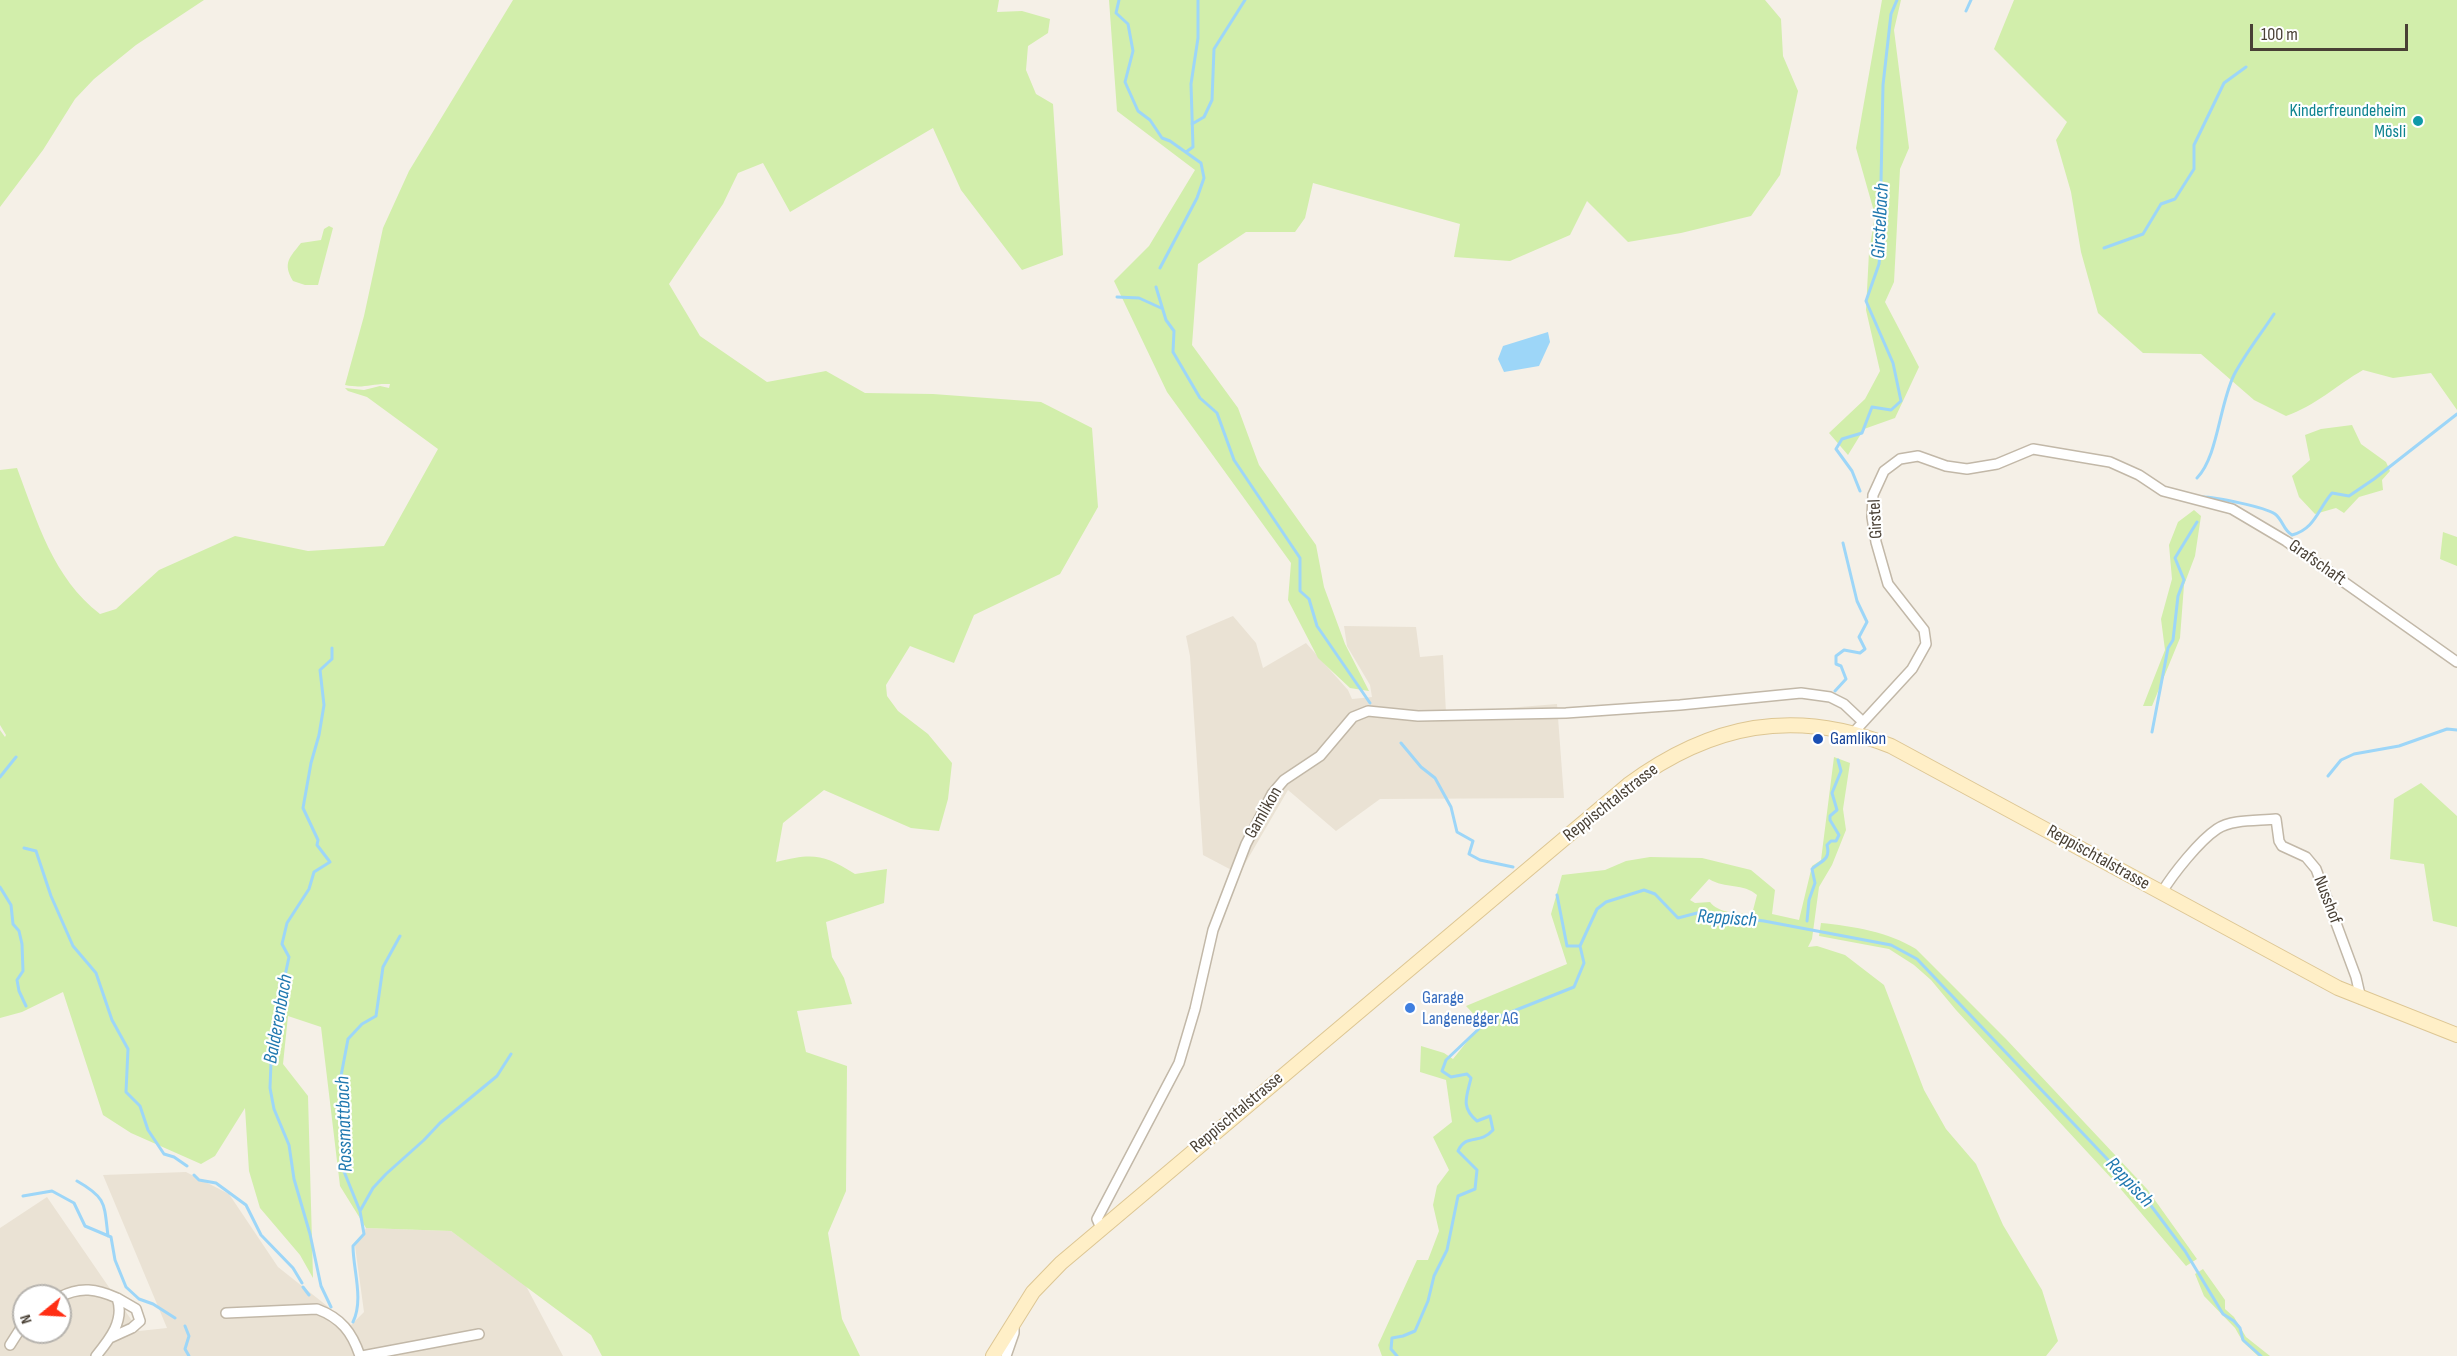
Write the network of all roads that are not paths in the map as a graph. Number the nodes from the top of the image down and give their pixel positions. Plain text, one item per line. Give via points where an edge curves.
1 (2163, 491) joint
2 (2457, 662) edge
3 (1858, 726) junction
4 (2162, 892) junction
5 (2361, 999) junction
6 (2457, 1035) edge
7 (1101, 1228) junction
8 (72, 1293) edge
9 (117, 1298) junction
10 (226, 1313) dead end
11 (1014, 1320) junction
12 (479, 1334) dead end
13 (110, 1338) junction
14 (12, 1342) edge
15 (10, 1345) dead end
16 (96, 1356) edge
17 (361, 1356) edge
18 (993, 1356) edge
19 (1006, 1356) edge

1 - 2 street, Grafschaft via 2241,514 2286,541
1 - 3 street, Girstel via 2110,462 2033,448 1997,464 1967,469 1918,456 1900,459 1884,471 1873,495 1876,542 1888,584 1924,630 1926,644 1912,669
3 - 4 main road, Reppischtalstrasse
3 - 7 main road, Reppischtalstrasse via 1756,728 1710,740 1653,767
3 - 7 street, Gamlikon via 1844,704 1830,696 1801,693 1566,713 1418,716 1368,711 1353,717 1320,756 1284,780 1272,794 1246,844 1213,930 1179,1063 1101,1212 1097,1223
4 - 5 main road, Reppischtalstrasse
4 - 5 street, Nusshof via 2217,829 2276,819 2282,846 2307,858 2316,869
5 - 6 main road, Reppischtalstrasse
7 - 11 main road, Reppischtalstrasse via 1033,1292
8 - 9 street via 86,1288
9 - 13 street via 118,1323
9 - 13 street via 135,1309 140,1321
10 - 17 street via 317,1310 347,1328
11 - 18 main road, Reppischtalstrasse
11 - 19 street
12 - 17 street
13 - 16 street
14 - 15 street

